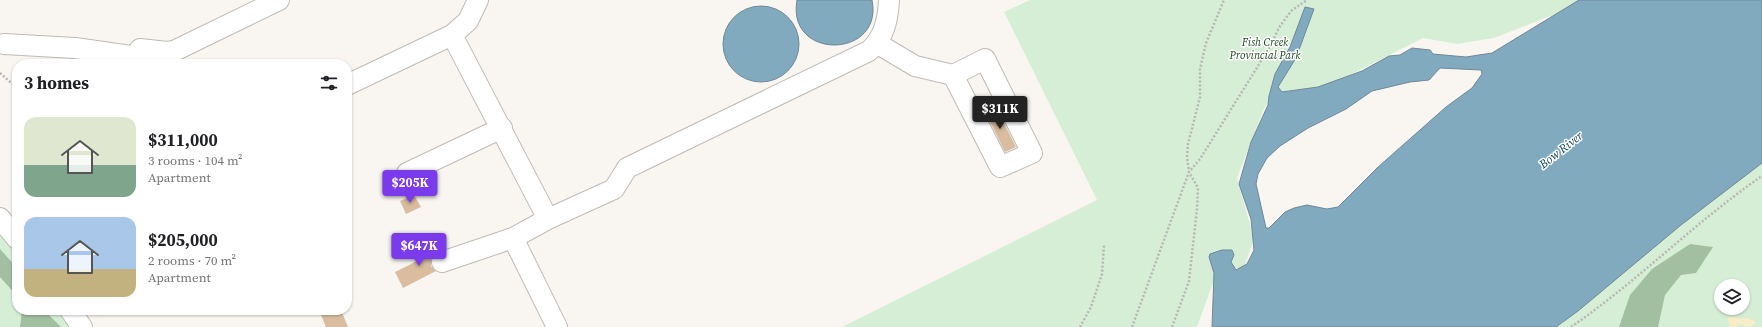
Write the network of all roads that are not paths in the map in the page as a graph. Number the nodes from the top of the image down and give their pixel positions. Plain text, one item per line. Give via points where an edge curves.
1 (279, 0) edge
2 (478, 0) edge
3 (889, 0) edge
4 (452, 35) junction
5 (4, 44) dead end
6 (878, 44) junction
7 (133, 59) edge
8 (142, 59) edge
9 (953, 75) junction
10 (352, 83) edge
11 (502, 128) junction
12 (407, 173) dead end
13 (0, 218) edge
14 (548, 219) junction
15 (12, 233) edge
16 (513, 238) junction
17 (442, 262) dead end
18 (74, 315) edge
19 (82, 327) edge
20 (557, 327) edge

1 - 8 street via 174,51 140,49
2 - 4 street via 468,21
3 - 6 street via 886,23
4 - 10 street
4 - 11 street
5 - 7 street via 75,48
6 - 9 street via 916,66
6 - 14 street via 869,51 627,168 614,189
9 - 9 street via 985,59 1032,152 1000,167
11 - 12 street
11 - 14 street
13 - 15 street
14 - 16 street
16 - 17 street
16 - 20 street
18 - 19 street

